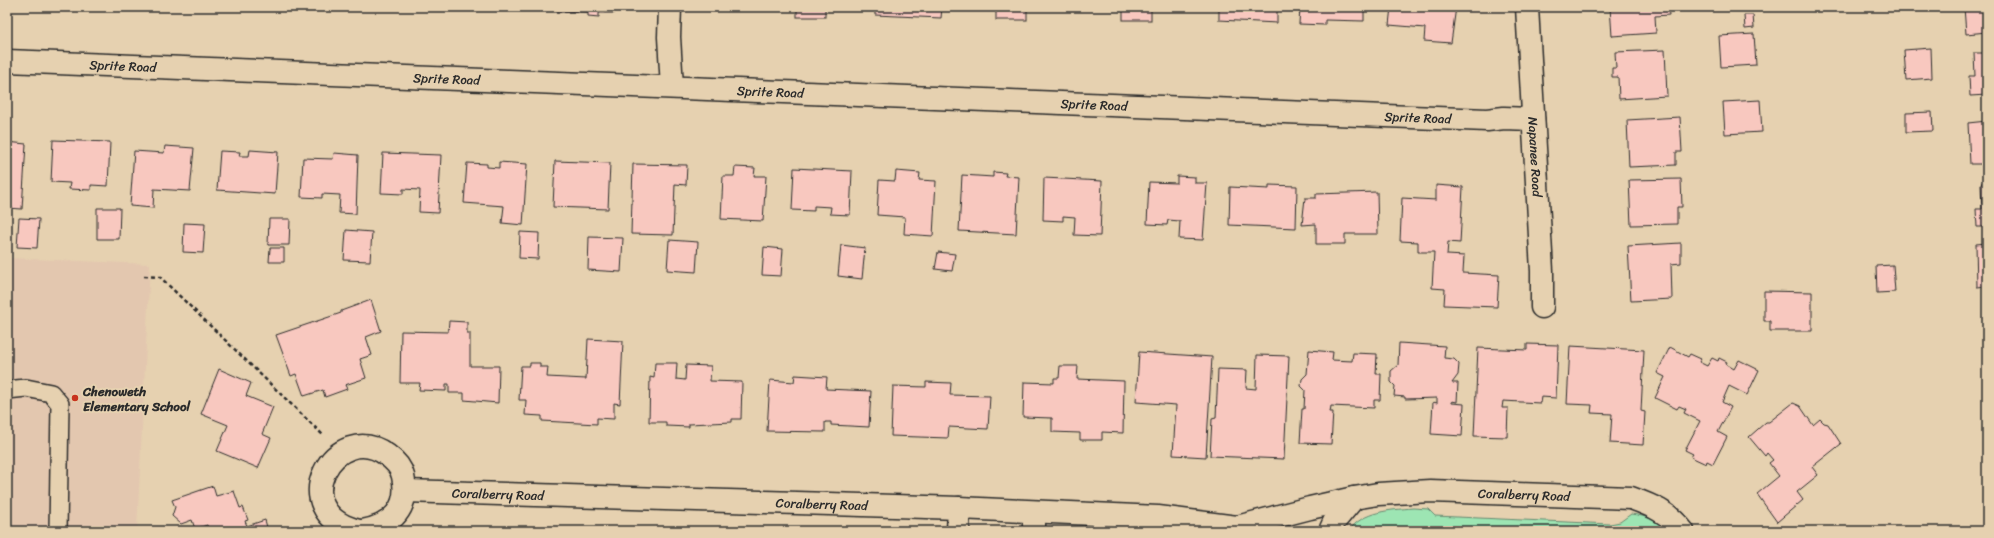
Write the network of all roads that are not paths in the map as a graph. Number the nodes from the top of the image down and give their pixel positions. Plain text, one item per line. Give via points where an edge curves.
1 (670, 7) edge
2 (1527, 7) edge
3 (7, 61) edge
4 (672, 87) junction
5 (1533, 119) junction
6 (1542, 308) dead end
7 (7, 390) edge
8 (405, 491) junction
9 (1354, 498) junction
10 (958, 508) junction
11 (1034, 521) edge
12 (1242, 529) edge
13 (58, 531) edge
14 (359, 531) edge
15 (362, 531) edge
16 (958, 531) edge
17 (1330, 531) edge
18 (1683, 531) edge

1 - 4 street
2 - 5 street, Napanee Road
3 - 4 street, Sprite Road
4 - 5 street, Sprite Road via 1471,119
5 - 6 street, Napanee Road
7 - 13 lane via 26,388 51,393 60,404
8 - 10 street, Coralberry Road
8 - 14 street via 400,469 394,460 380,450 364,446 348,448 334,457 324,471 320,487 322,503 331,518 344,527
8 - 15 street via 401,507 391,520 377,529
9 - 12 street, Coralberry Road
9 - 17 street via 1334,522
9 - 18 street, Coralberry Road via 1430,491 1631,498 1654,506 1674,520
10 - 11 street, Coralberry Road
10 - 16 street
11 - 12 street, Coralberry Road via 1158,517

